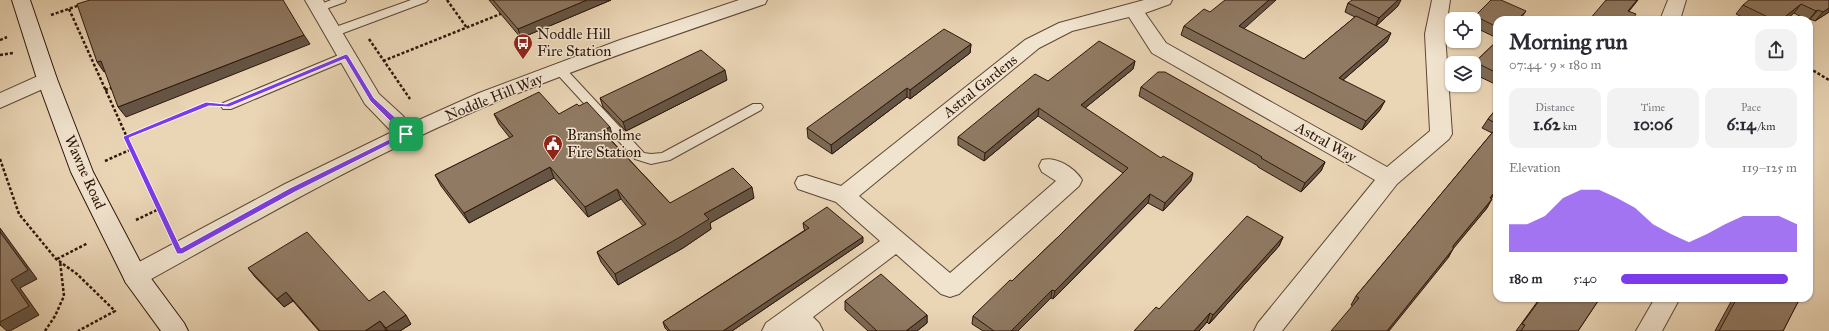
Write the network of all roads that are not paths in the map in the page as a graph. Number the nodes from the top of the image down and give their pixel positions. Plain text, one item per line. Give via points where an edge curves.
1 (21, 0) edge
2 (341, 0) edge
3 (422, 0) edge
4 (758, 0) edge
5 (1163, 0) edge
6 (1441, 0) edge
7 (1677, 0) edge
8 (317, 4) edge
9 (1134, 10) junction
10 (1671, 16) edge
11 (334, 32) junction
12 (346, 56) junction
13 (561, 71) junction
14 (47, 79) junction
15 (0, 101) edge
16 (227, 106) road end
17 (757, 107) dead end
18 (406, 134) junction
19 (1050, 166) dead end
20 (1389, 178) junction
21 (806, 183) dead end
22 (844, 196) junction
23 (896, 241) junction
24 (135, 276) junction
25 (1666, 302) edge
26 (803, 324) edge
27 (175, 331) edge
28 (775, 331) edge
29 (1267, 331) edge
30 (1649, 331) edge

1 - 14 street, Wawne Road
2 - 8 lane
3 - 11 lane
4 - 13 street, Noddle Hill Way via 627,44
5 - 9 street
6 - 20 street via 1434,34 1441,134
7 - 10 street
8 - 11 street
9 - 20 street, Astral Way via 1159,48
9 - 22 street, Astral Gardens via 1066,27 1032,44
11 - 12 street
12 - 16 lane
12 - 18 street via 372,99
13 - 17 lane via 640,156 651,159 665,157
13 - 18 street, Noddle Hill Way via 486,98
14 - 15 street
14 - 24 street, Wawne Road via 82,172
18 - 24 street, Noddle Hill Way via 293,190
19 - 23 street via 1071,180 950,288
20 - 29 street
21 - 22 street
22 - 23 street
23 - 26 street
24 - 27 street, Wawne Road
25 - 30 street
26 - 28 street

